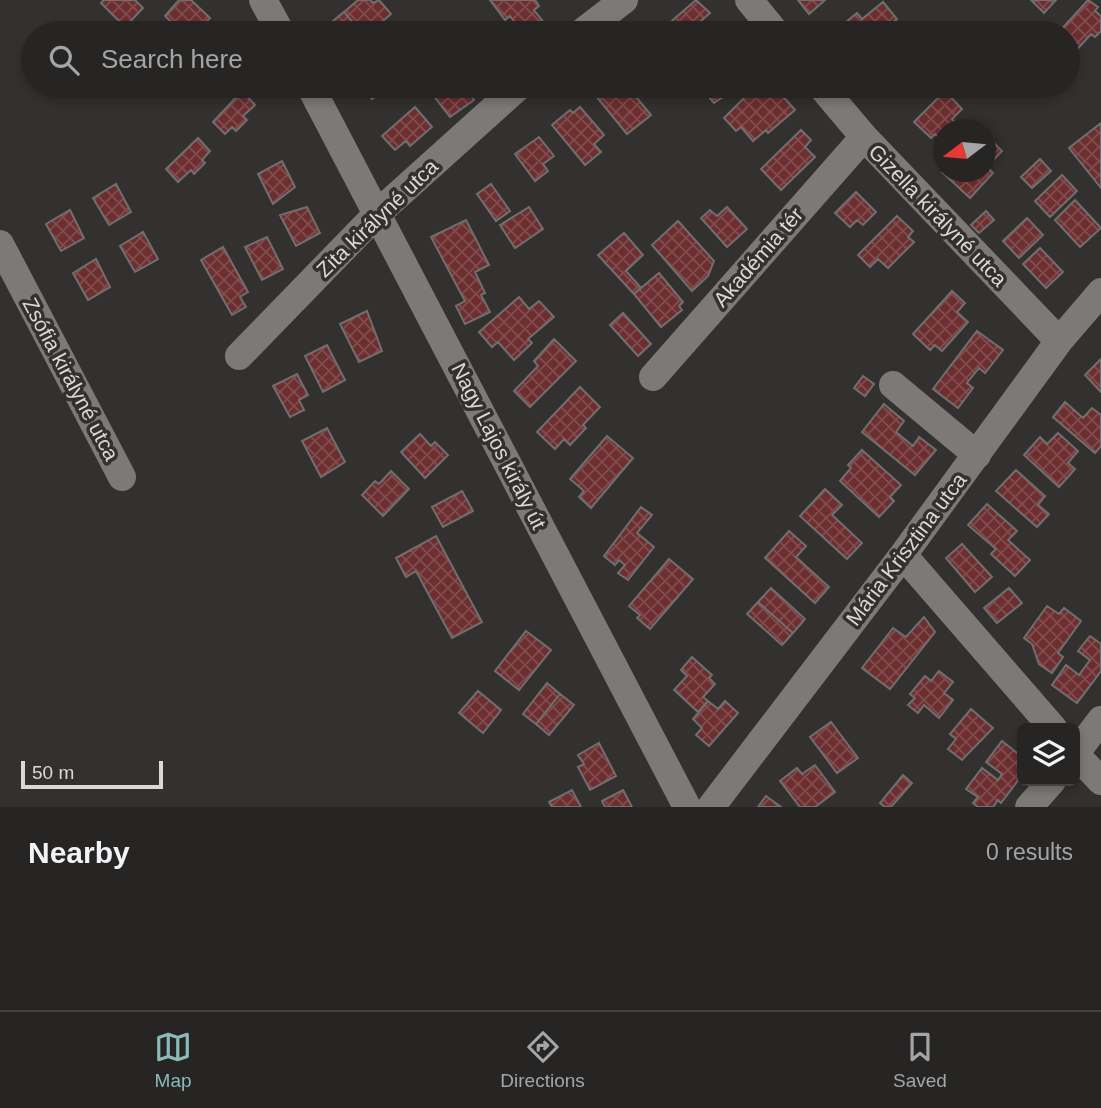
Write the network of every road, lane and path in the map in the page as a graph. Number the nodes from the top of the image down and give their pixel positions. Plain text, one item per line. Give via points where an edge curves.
1 (263, 0) edge
2 (624, 0) edge
3 (748, 0) edge
4 (274, 21) edge
5 (597, 21) edge
6 (766, 21) edge
7 (316, 98) edge
8 (506, 98) edge
9 (831, 98) edge
10 (864, 137) junction
11 (378, 213) junction
12 (0, 244) edge
13 (1101, 292) edge
14 (1059, 341) junction
15 (239, 356) dead end
16 (653, 377) dead end
17 (893, 385) dead end
18 (977, 455) junction
19 (122, 477) dead end
20 (903, 555) junction
21 (1101, 720) edge
22 (1049, 723) edge
23 (1080, 747) edge
24 (1080, 759) edge
25 (1101, 781) edge
26 (1048, 786) edge
27 (687, 807) edge
28 (710, 807) edge
29 (1029, 807) edge

1 - 4 street
2 - 5 street
3 - 6 street
7 - 11 street, Nagy Lajos király út
8 - 11 street, Zita királyné utca
9 - 10 street, Gizella királyné utca
10 - 14 street, Gizella királyné utca
10 - 16 street, Akadémia tér
11 - 15 street, Zita királyné utca
11 - 27 street, Nagy Lajos király út
12 - 19 street, Zsófia királyné utca
13 - 14 street, Mária Krisztina utca
14 - 18 street, Mária Krisztina utca
17 - 18 street
18 - 20 street, Mária Krisztina utca
20 - 22 street
20 - 28 street, Mária Krisztina utca
21 - 23 street
24 - 25 street
26 - 29 street

